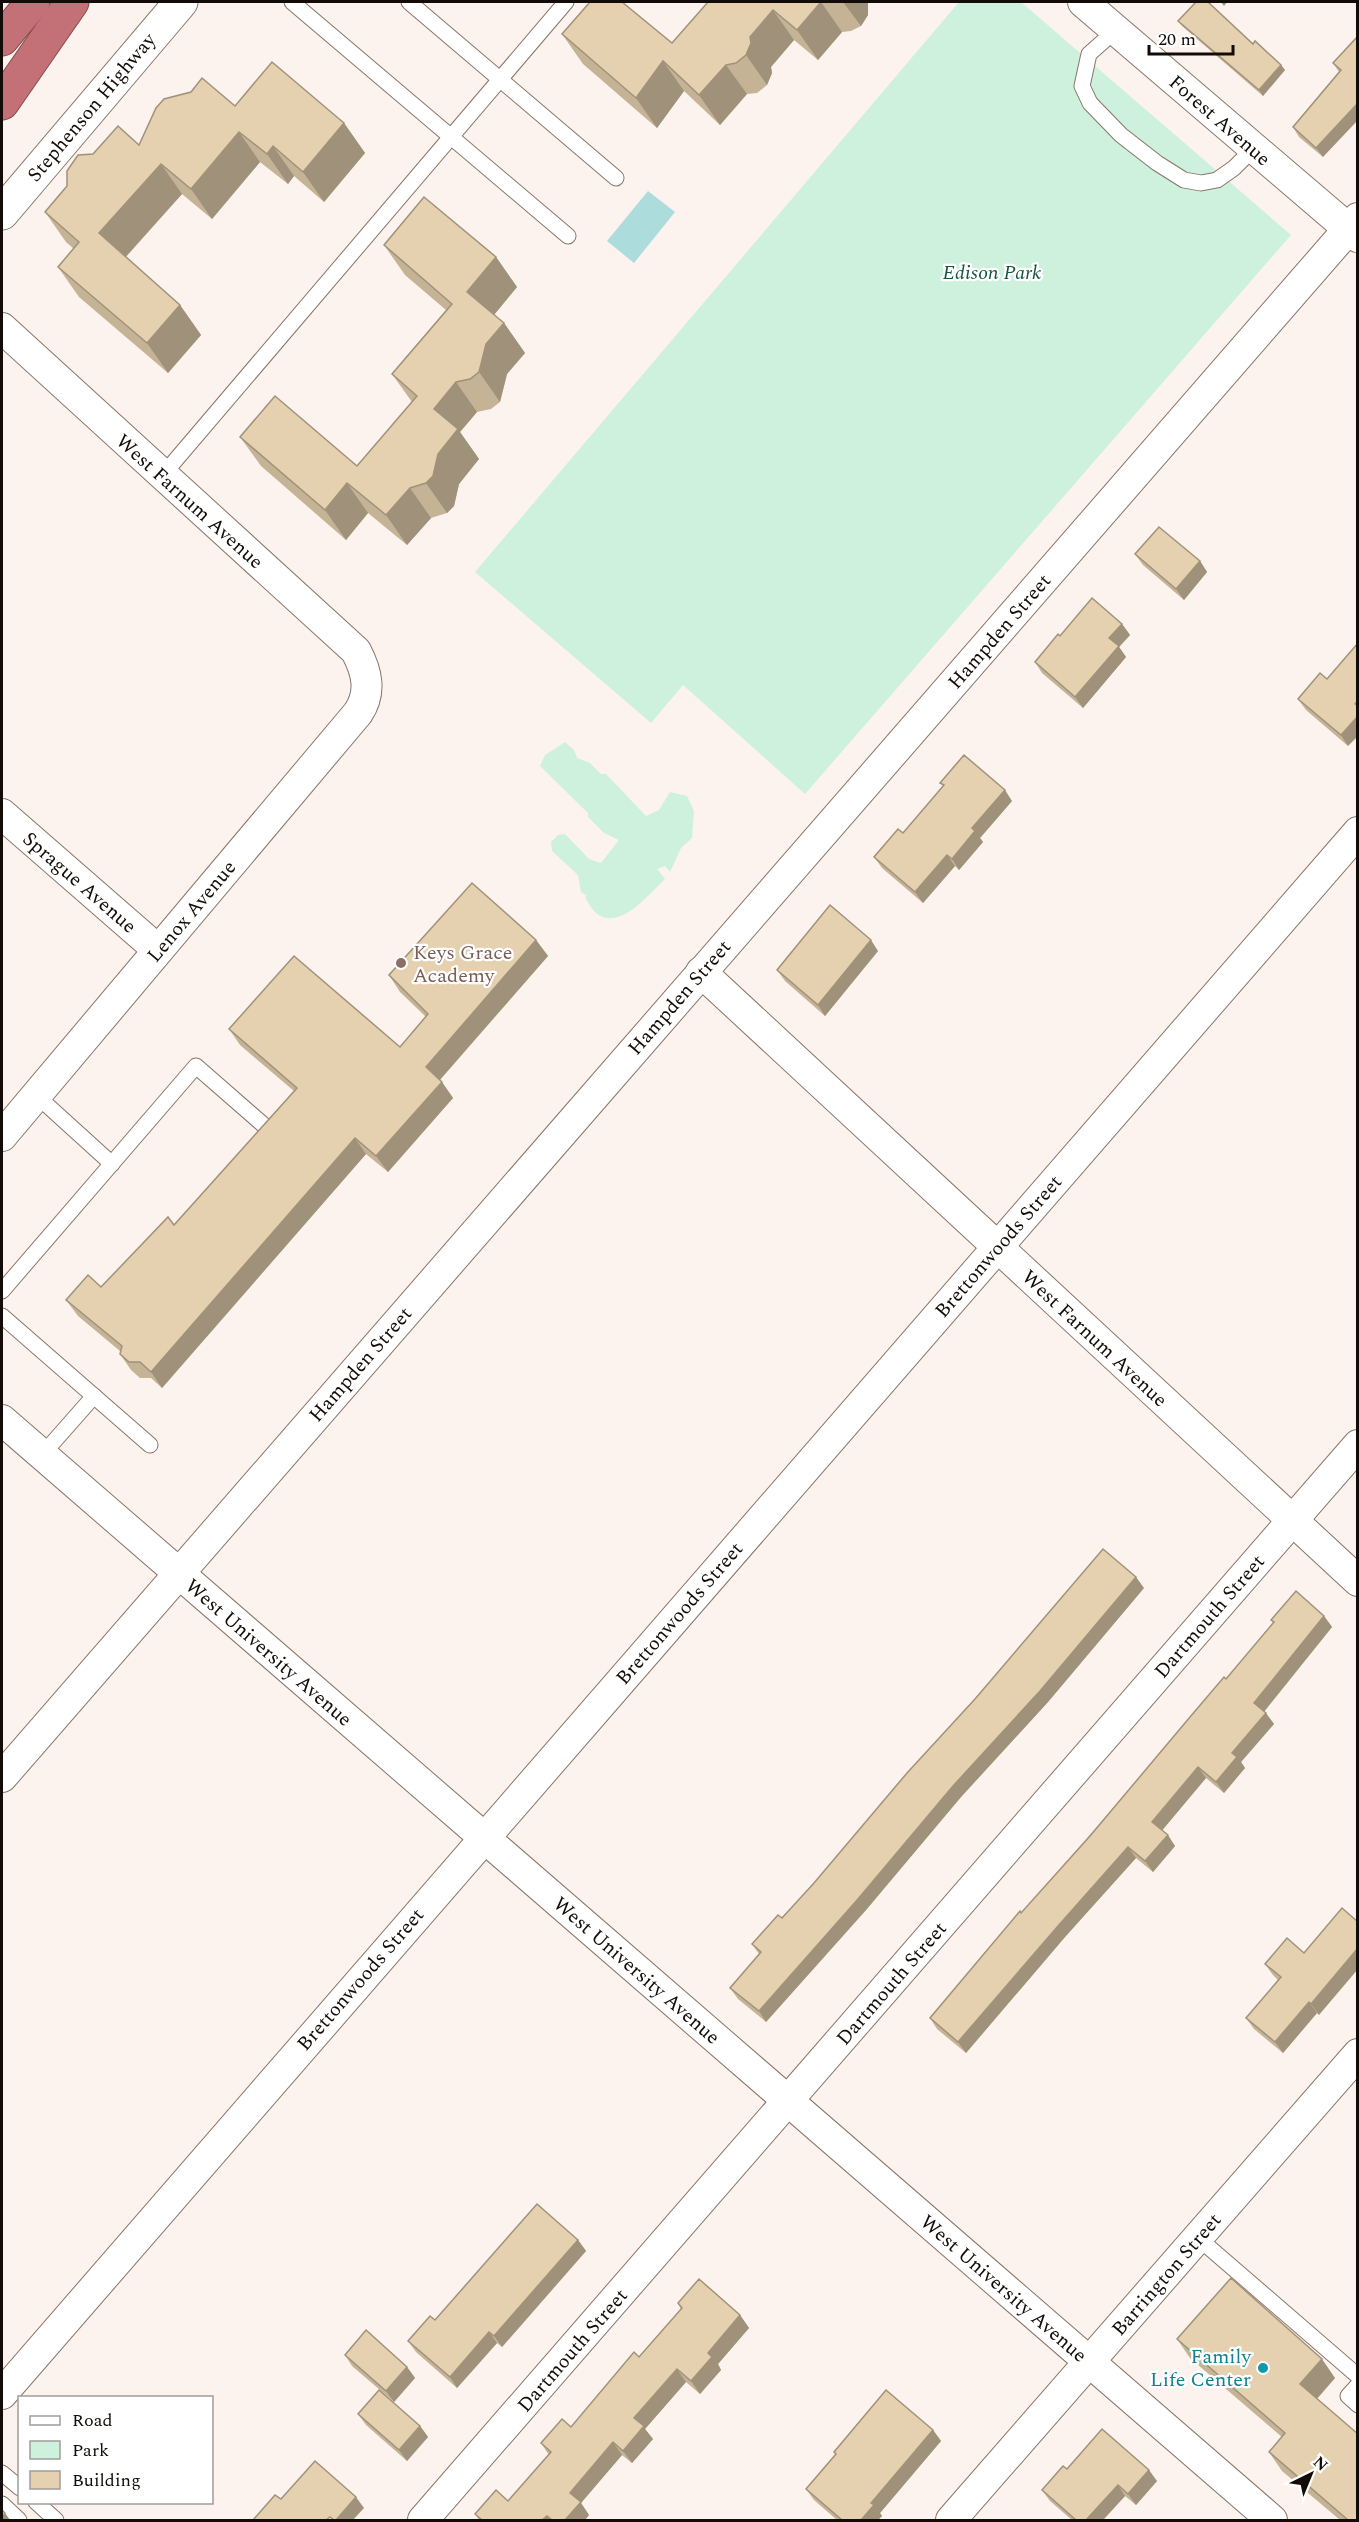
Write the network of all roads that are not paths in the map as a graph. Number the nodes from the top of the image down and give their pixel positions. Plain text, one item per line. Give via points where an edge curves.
1 (33, 2) edge
2 (72, 2) edge
3 (181, 2) edge
4 (292, 2) edge
5 (410, 2) edge
6 (566, 2) edge
7 (1083, 2) edge
8 (1116, 30) junction
9 (2, 39) edge
10 (499, 80) junction
11 (2, 103) edge
12 (451, 135) junction
13 (1254, 148) junction
14 (615, 178) dead end
15 (2, 213) edge
16 (1354, 228) edge
17 (568, 236) dead end
18 (2, 328) edge
19 (162, 476) junction
20 (367, 680) joint
21 (2, 814) edge
22 (1358, 832) edge
23 (158, 950) junction
24 (701, 972) junction
25 (36, 1095) junction
26 (267, 1128) edge
27 (2, 1136) edge
28 (112, 1164) junction
29 (997, 1247) junction
30 (2, 1291) edge
31 (2, 1316) edge
32 (94, 1396) junction
33 (2, 1420) edge
34 (150, 1445) dead end
35 (1358, 1445) edge
36 (42, 1455) junction
37 (1292, 1520) junction
38 (180, 1574) junction
39 (1358, 1581) edge
40 (2, 1777) edge
41 (483, 1837) junction
42 (1358, 2054) edge
43 (788, 2102) junction
44 (1197, 2237) junction
45 (1089, 2362) junction
46 (1358, 2376) edge
47 (1358, 2385) edge
48 (2, 2394) edge
49 (1358, 2405) edge
50 (11, 2481) edge
51 (2, 2496) edge
52 (2, 2504) edge
53 (38, 2504) edge
54 (19, 2520) edge
55 (57, 2520) edge
56 (423, 2520) edge
57 (951, 2520) edge
58 (1272, 2520) edge

1 - 9 highway
2 - 11 highway
3 - 15 main road, Stephenson Highway
4 - 12 lane
5 - 10 lane
6 - 10 lane
7 - 8 street, Forest Avenue
8 - 13 street, Forest Avenue
8 - 13 lane via 1089,54 1082,86 1090,103 1121,135 1184,180 1201,183 1217,180
10 - 12 lane
10 - 14 lane
12 - 17 lane
12 - 19 lane
13 - 16 street, Forest Avenue
16 - 24 street, Hampden Street
18 - 19 street, West Farnum Avenue
19 - 20 street, West Farnum Avenue via 356,651
20 - 23 street, Lenox Avenue via 367,693 358,713
21 - 23 street, Sprague Avenue
22 - 29 street, Brettonwoods Street
23 - 25 street, Lenox Avenue
24 - 29 street, West Farnum Avenue
24 - 38 street, Hampden Street
25 - 27 street, Lenox Avenue
25 - 28 lane
26 - 28 lane via 196,1066
28 - 30 lane
29 - 37 street, West Farnum Avenue
29 - 41 street, Brettonwoods Street
31 - 32 lane
32 - 34 lane
32 - 36 lane
33 - 36 street, West University Avenue
35 - 37 street, Dartmouth Street
36 - 38 street, West University Avenue
37 - 39 street, West Farnum Avenue
37 - 43 street, Dartmouth Street
38 - 40 street, Hampden Street
38 - 41 street, West University Avenue
41 - 43 street, West University Avenue
41 - 48 street, Brettonwoods Street
42 - 44 street, Barrington Street
43 - 45 street, West University Avenue
43 - 56 street, Dartmouth Street
44 - 45 street, Barrington Street
44 - 46 lane
45 - 57 street, Barrington Street
45 - 58 street, West University Avenue
47 - 49 lane via 1348,2396
50 - 51 lane
52 - 54 lane
53 - 55 lane

